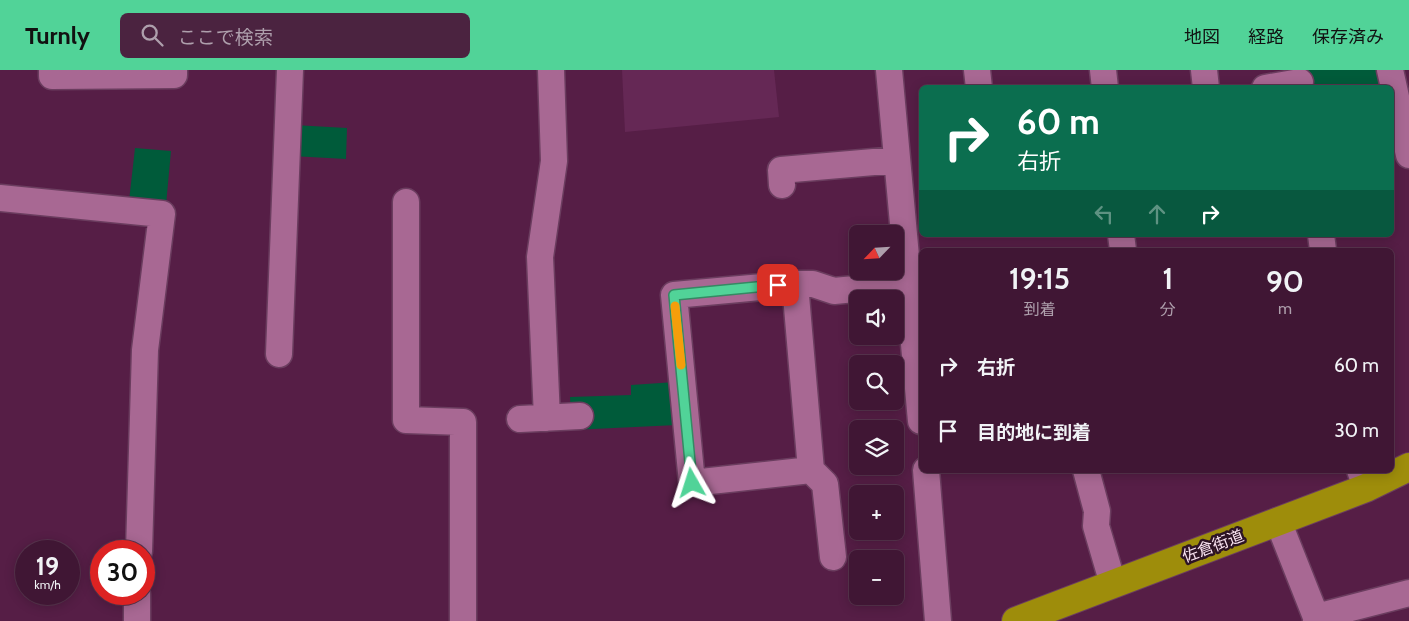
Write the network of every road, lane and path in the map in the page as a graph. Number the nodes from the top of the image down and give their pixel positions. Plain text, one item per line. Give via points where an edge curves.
1 (52, 70) edge
2 (174, 70) edge
3 (290, 70) edge
4 (551, 70) edge
5 (889, 70) edge
6 (977, 70) edge
7 (1103, 70) edge
8 (1204, 70) edge
9 (1390, 70) edge
10 (1300, 80) edge
11 (979, 85) edge
12 (1105, 85) edge
13 (1206, 85) edge
14 (1278, 85) edge
15 (1393, 85) edge
16 (1394, 88) edge
17 (1409, 155) edge
18 (1409, 159) edge
19 (897, 160) junction
20 (1394, 162) edge
21 (780, 170) dead end
22 (0, 198) edge
23 (406, 202) dead end
24 (795, 284) junction
25 (908, 284) junction
26 (279, 354) dead end
27 (919, 401) edge
28 (580, 416) dead end
29 (547, 418) junction
30 (520, 419) dead end
31 (1409, 467) edge
32 (811, 470) junction
33 (1394, 471) edge
34 (926, 473) edge
35 (1087, 473) edge
36 (1386, 473) edge
37 (1363, 479) edge
38 (1278, 521) junction
39 (139, 540) edge
40 (833, 557) dead end
41 (1113, 584) junction
42 (1409, 593) edge
43 (137, 605) edge
44 (1316, 619) edge
45 (137, 621) edge
46 (463, 621) edge
47 (938, 621) edge
48 (1016, 621) edge

1 - 2 street via 52,76 174,75
3 - 26 street
4 - 29 street via 554,161 540,257
5 - 19 street
6 - 11 street
7 - 12 street
8 - 13 street
9 - 15 street
10 - 14 street
16 - 17 street
18 - 20 street
19 - 21 street
19 - 25 street
22 - 39 street via 162,214 145,350
23 - 46 street via 406,420 463,422
24 - 25 street via 812,284 834,291
24 - 32 street
24 - 32 street via 674,295 692,483
25 - 27 street
28 - 29 street
29 - 30 street
31 - 33 highway, 佐倉街道
32 - 40 street via 825,484
34 - 47 street
35 - 41 street via 1097,511 1096,526
36 - 37 highway, 佐倉街道
37 - 38 highway, 佐倉街道
38 - 41 highway, 佐倉街道
38 - 44 street
41 - 48 highway, 佐倉街道
42 - 44 street
43 - 45 street

